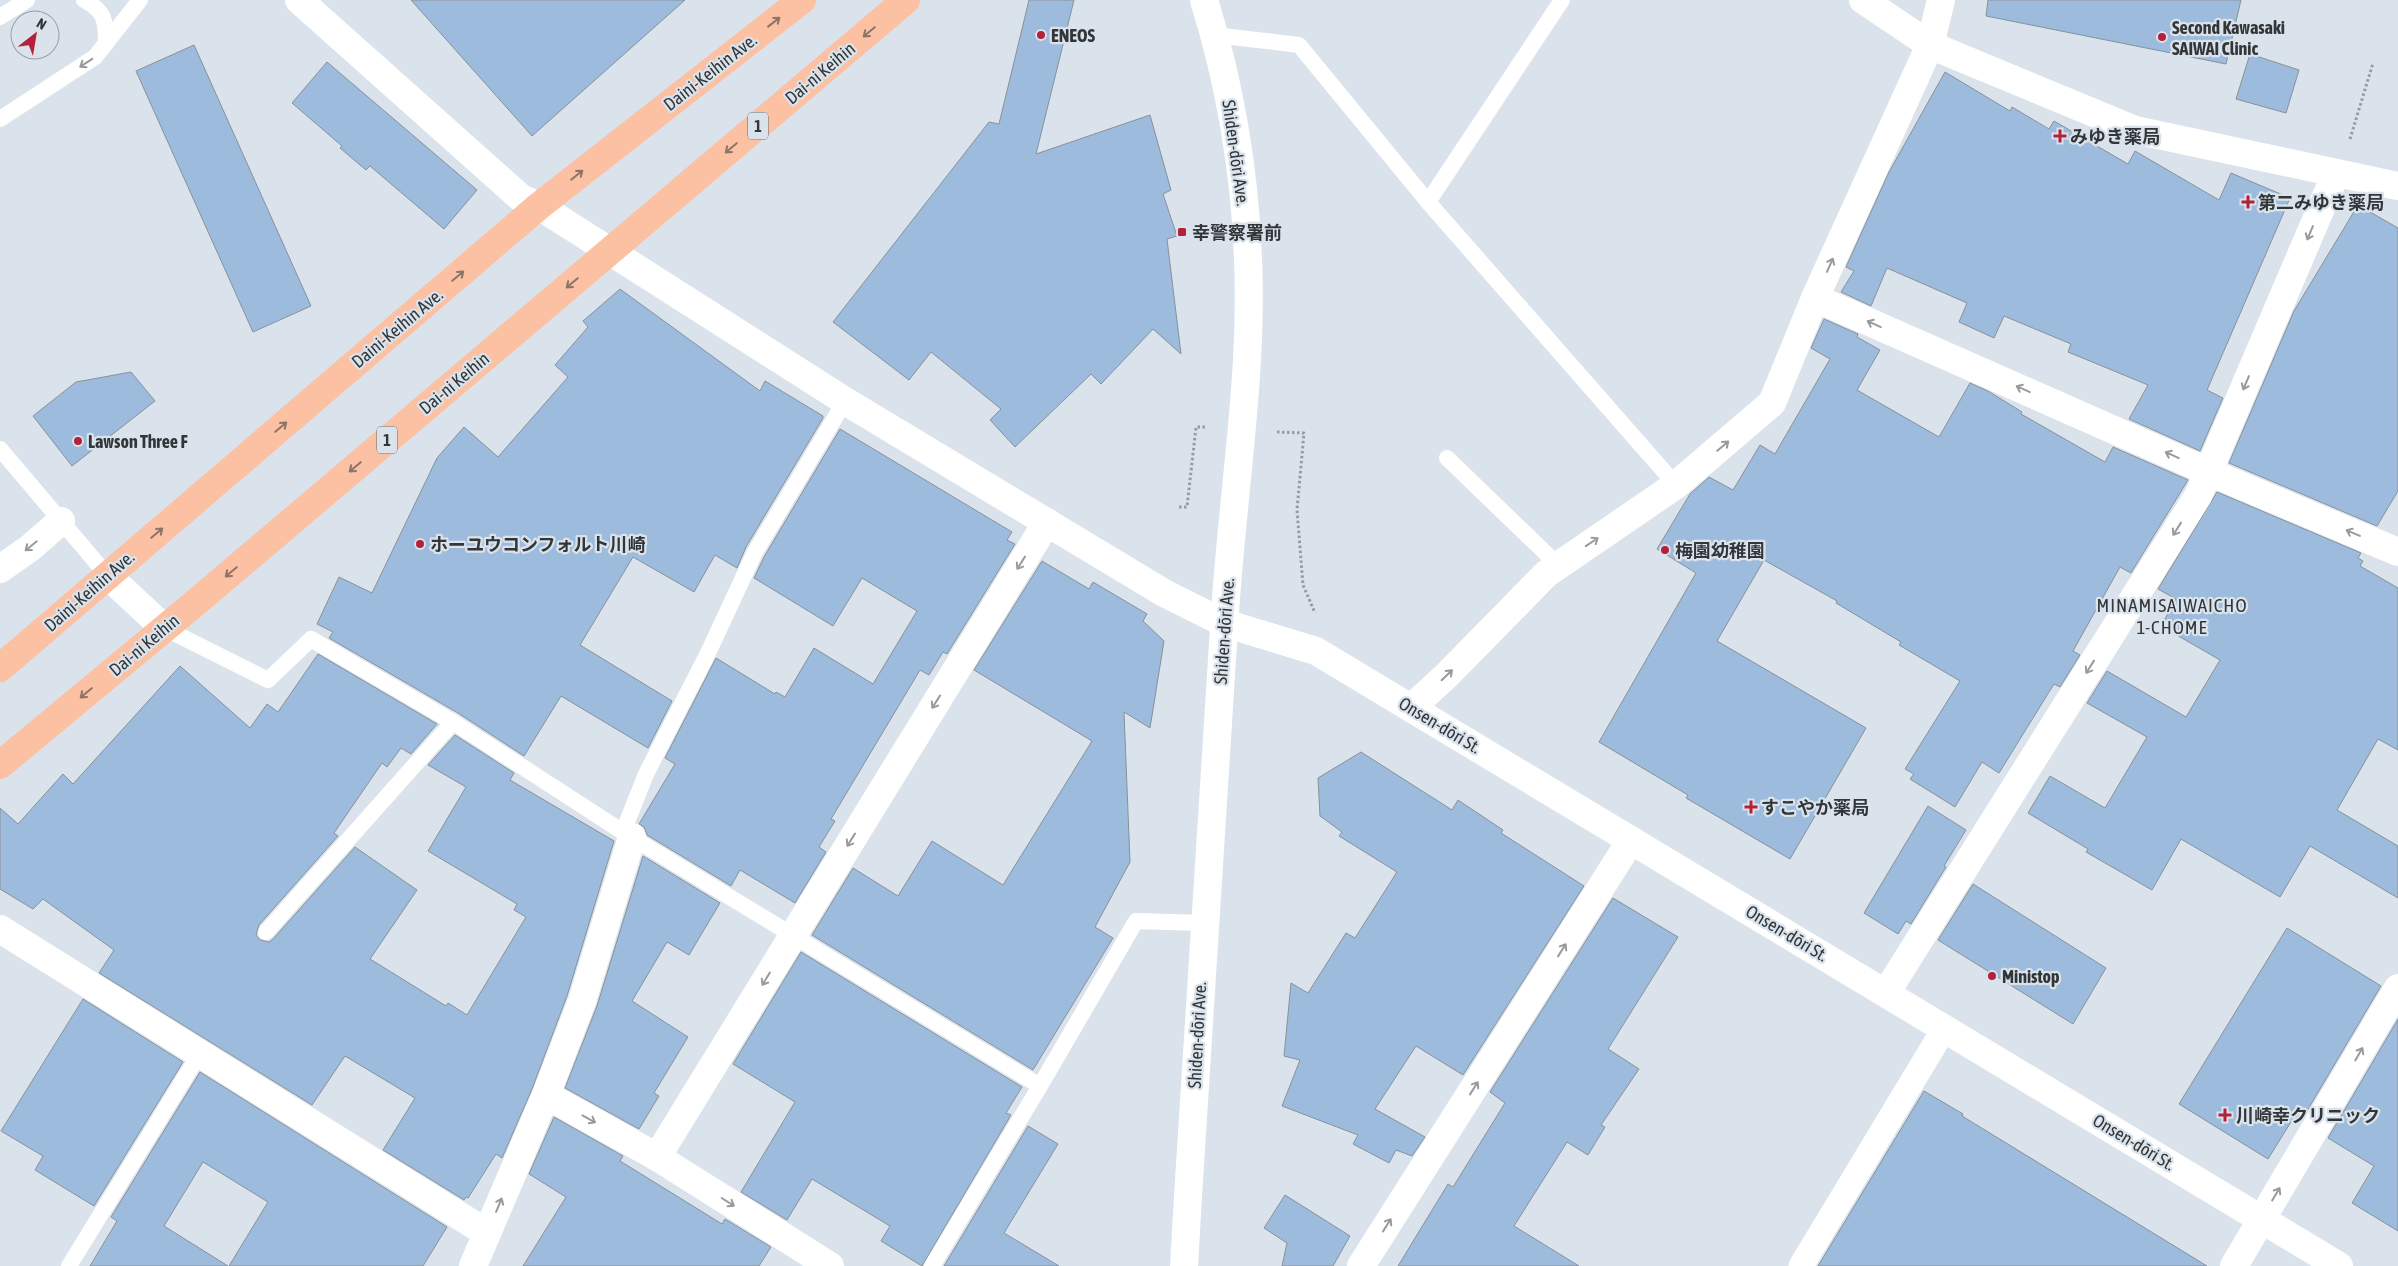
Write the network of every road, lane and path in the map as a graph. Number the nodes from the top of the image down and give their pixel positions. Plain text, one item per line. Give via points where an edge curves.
1 (27, 0) edge
2 (84, 0) edge
3 (140, 0) edge
4 (299, 0) edge
5 (802, 0) edge
6 (906, 0) edge
7 (1204, 0) edge
8 (1562, 0) edge
9 (1863, 0) edge
10 (1941, 0) edge
11 (0, 17) edge
12 (1215, 35) junction
13 (106, 43) junction
14 (1930, 45) junction
15 (2373, 63) dead end
16 (0, 118) edge
17 (2336, 173) junction
18 (2398, 186) edge
19 (1428, 202) junction
20 (539, 206) junction
21 (609, 252) junction
22 (1815, 298) junction
23 (844, 401) junction
24 (1196, 426) dead end
25 (1304, 433) dead end
26 (0, 449) edge
27 (1447, 458) dead end
28 (2209, 472) junction
29 (1676, 485) junction
30 (1179, 507) dead end
31 (61, 521) junction
32 (1047, 522) junction
33 (2398, 552) edge
34 (1558, 565) junction
35 (0, 569) edge
36 (106, 575) junction
37 (1318, 620) dead end
38 (1224, 623) junction
39 (164, 628) junction
40 (0, 668) edge
41 (1411, 708) junction
42 (453, 722) junction
43 (0, 765) edge
44 (628, 834) junction
45 (1632, 840) junction
46 (1204, 923) junction
47 (0, 930) edge
48 (266, 932) dead end
49 (792, 936) junction
50 (2398, 988) edge
51 (1886, 993) junction
52 (1944, 1029) junction
53 (200, 1053) junction
54 (1040, 1086) junction
55 (546, 1095) junction
56 (657, 1157) junction
57 (2262, 1219) junction
58 (487, 1234) junction
59 (69, 1266) edge
60 (473, 1266) edge
61 (830, 1266) edge
62 (932, 1266) edge
63 (1184, 1266) edge
64 (1361, 1266) edge
65 (1801, 1266) edge
66 (2234, 1266) edge
67 (2340, 1266) edge

1 - 11 lane
2 - 13 lane via 94,5 106,22
3 - 13 lane
4 - 20 street, Onsen-dōri St. via 520,198
20 -> 5 highway, Daini-Keihin Ave.
6 -> 21 highway, Dai-ni Keihin / 1
7 - 12 street, Shiden-dōri Ave.
8 - 19 lane
9 - 14 street
10 - 14 street
12 - 19 lane via 1299,45
12 - 38 street, Shiden-dōri Ave. via 1233,113 1244,192 1248,275 1247,358
13 -> 16 lane via 95,57
14 - 17 street via 2135,130
22 -> 14 street
15 - 17 path
17 - 18 street
17 -> 28 street
19 - 29 lane
20 - 21 street, Onsen-dōri St.
36 -> 20 highway, Daini-Keihin Ave.
21 - 23 street, Onsen-dōri St.
21 -> 39 highway, Dai-ni Keihin / 1
28 -> 22 street
29 -> 22 street via 1772,403
23 - 32 street, Onsen-dōri St.
23 - 44 lane via 755,552 646,774
24 - 30 path via 1187,507
25 - 37 path via 1297,510 1304,585
26 - 31 lane
27 - 34 lane
33 -> 28 street
28 -> 51 street via 2198,496
34 -> 29 street
31 -> 35 street
31 - 36 lane
32 - 38 street, Onsen-dōri St. via 1164,593
32 -> 49 street
41 -> 34 street
36 - 39 street
36 - 40 highway, Daini-Keihin Ave.
38 - 41 street, Onsen-dōri St. via 1316,650
38 - 46 street, Shiden-dōri Ave.
39 - 42 lane via 268,680 311,639
39 -> 43 highway, Dai-ni Keihin / 1
41 - 45 street, Onsen-dōri St.
42 - 44 lane
42 - 48 lane
44 - 49 lane
44 - 55 street via 582,1002
45 - 51 street, Onsen-dōri St.
64 -> 45 street
46 - 54 lane via 1136,921
46 - 63 street, Shiden-dōri Ave.
47 - 53 street
49 - 54 lane
49 -> 56 street
57 -> 50 street
51 - 52 street, Onsen-dōri St.
52 - 57 street, Onsen-dōri St.
52 - 65 street
53 - 58 street
53 - 59 lane
54 - 62 lane
55 -> 56 street
58 -> 55 street
56 -> 61 street
57 - 66 street
57 - 67 street, Onsen-dōri St.
58 - 60 street

